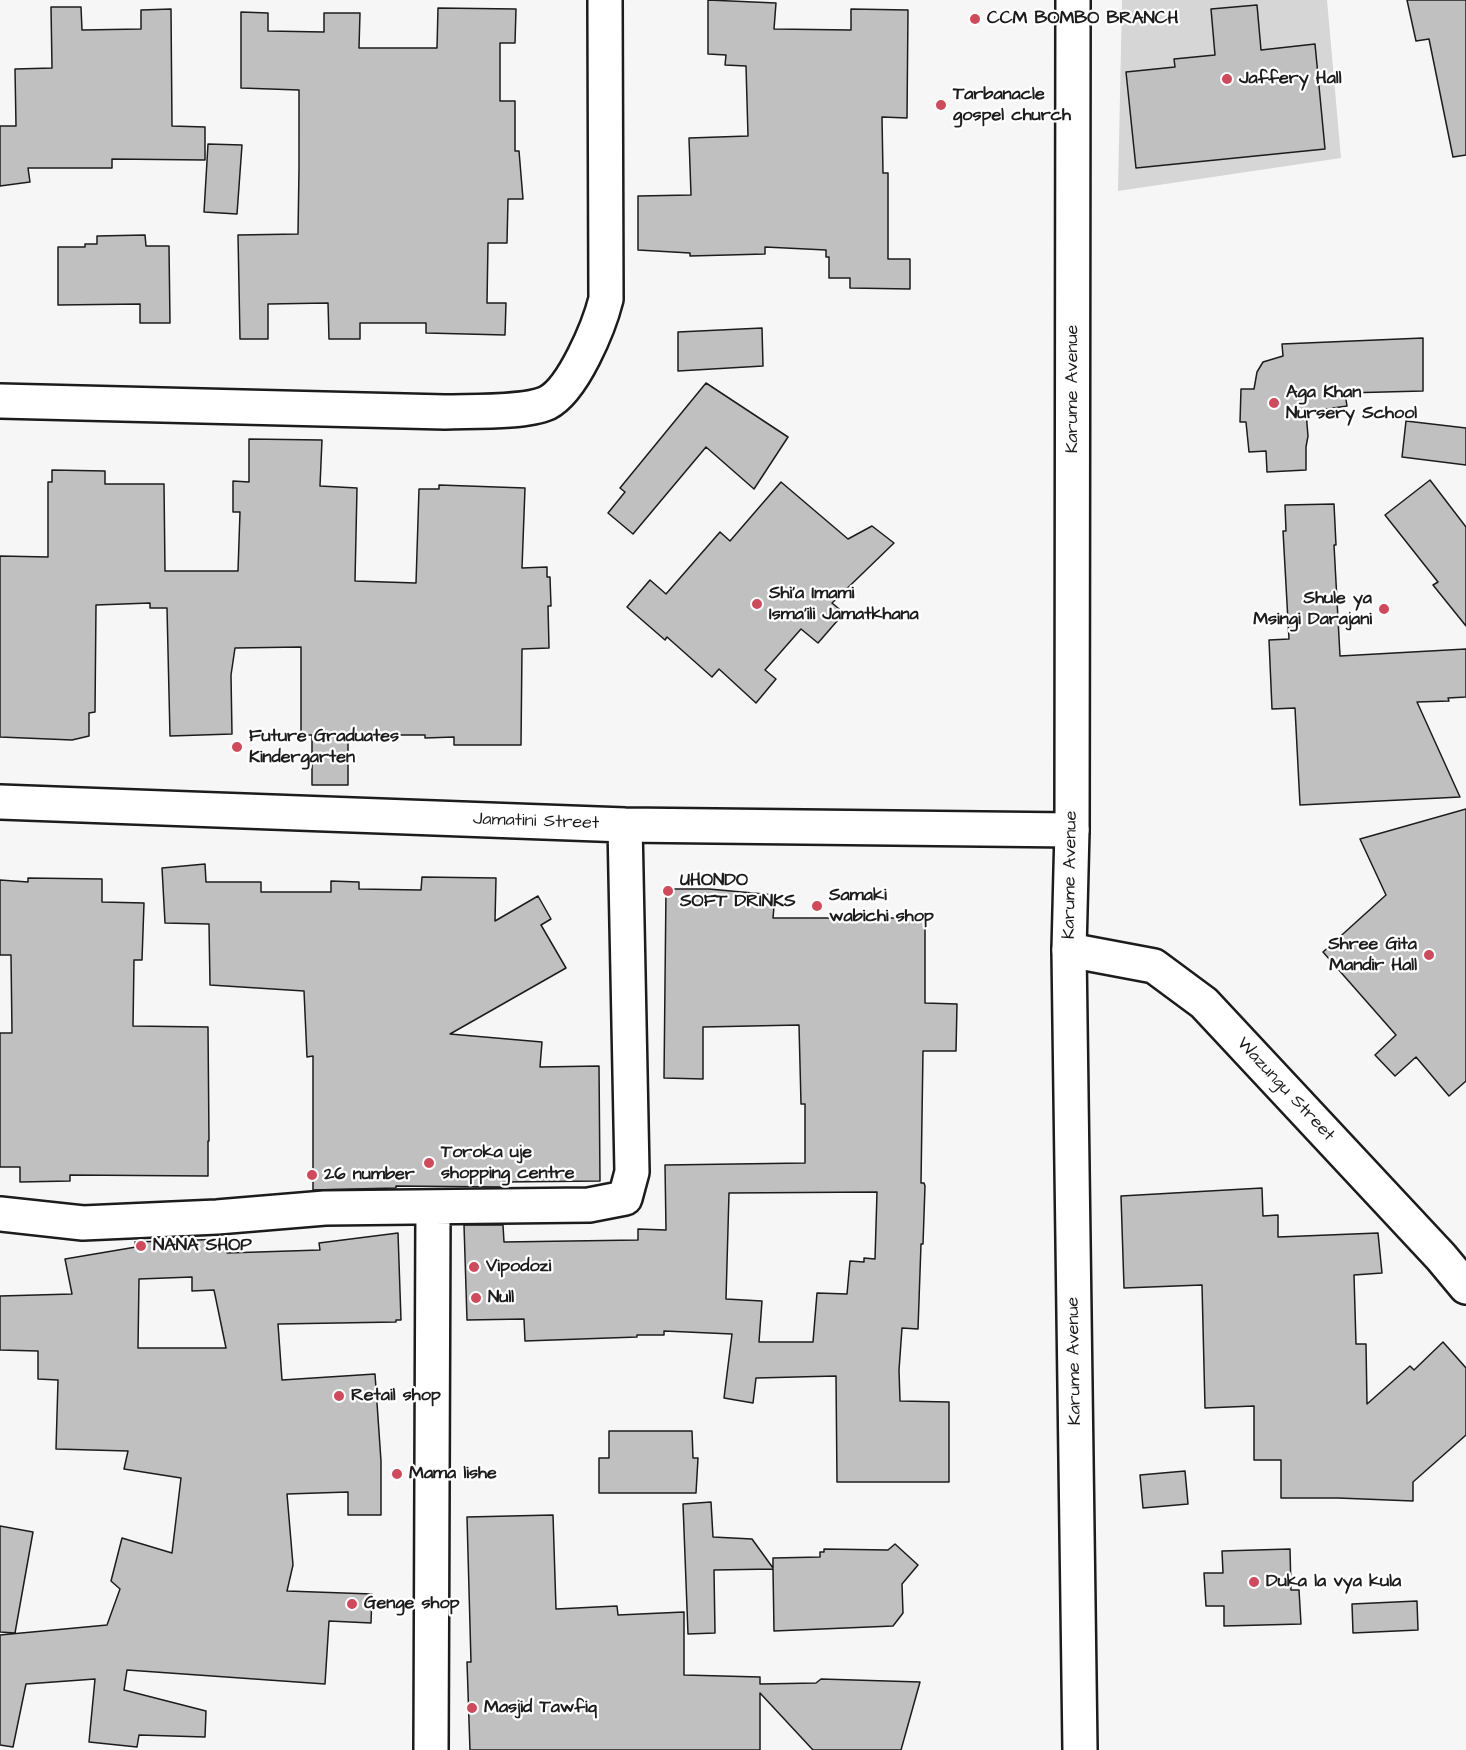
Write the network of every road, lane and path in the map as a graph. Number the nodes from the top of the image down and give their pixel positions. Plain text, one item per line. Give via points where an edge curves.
1 (604, 0) edge
2 (1073, 0) edge
3 (0, 401) edge
4 (0, 802) edge
5 (625, 825) junction
6 (1072, 830) junction
7 (1069, 950) junction
8 (433, 1208) junction
9 (0, 1214) edge
10 (1466, 1287) edge
11 (431, 1750) edge
12 (1080, 1750) edge

1 - 3 street via 606,299 593,338 576,369 563,389 546,403 493,411 445,412
2 - 6 street, Karume Avenue
4 - 5 street, Jamatini Street
5 - 6 street, Jamatini Street
5 - 8 street via 632,1172 626,1198 589,1205
6 - 7 street, Karume Avenue
7 - 10 street, Wazungu Street via 1154,966 1204,1003
7 - 12 street, Karume Avenue
8 - 9 street via 325,1208 83,1222
8 - 11 street

